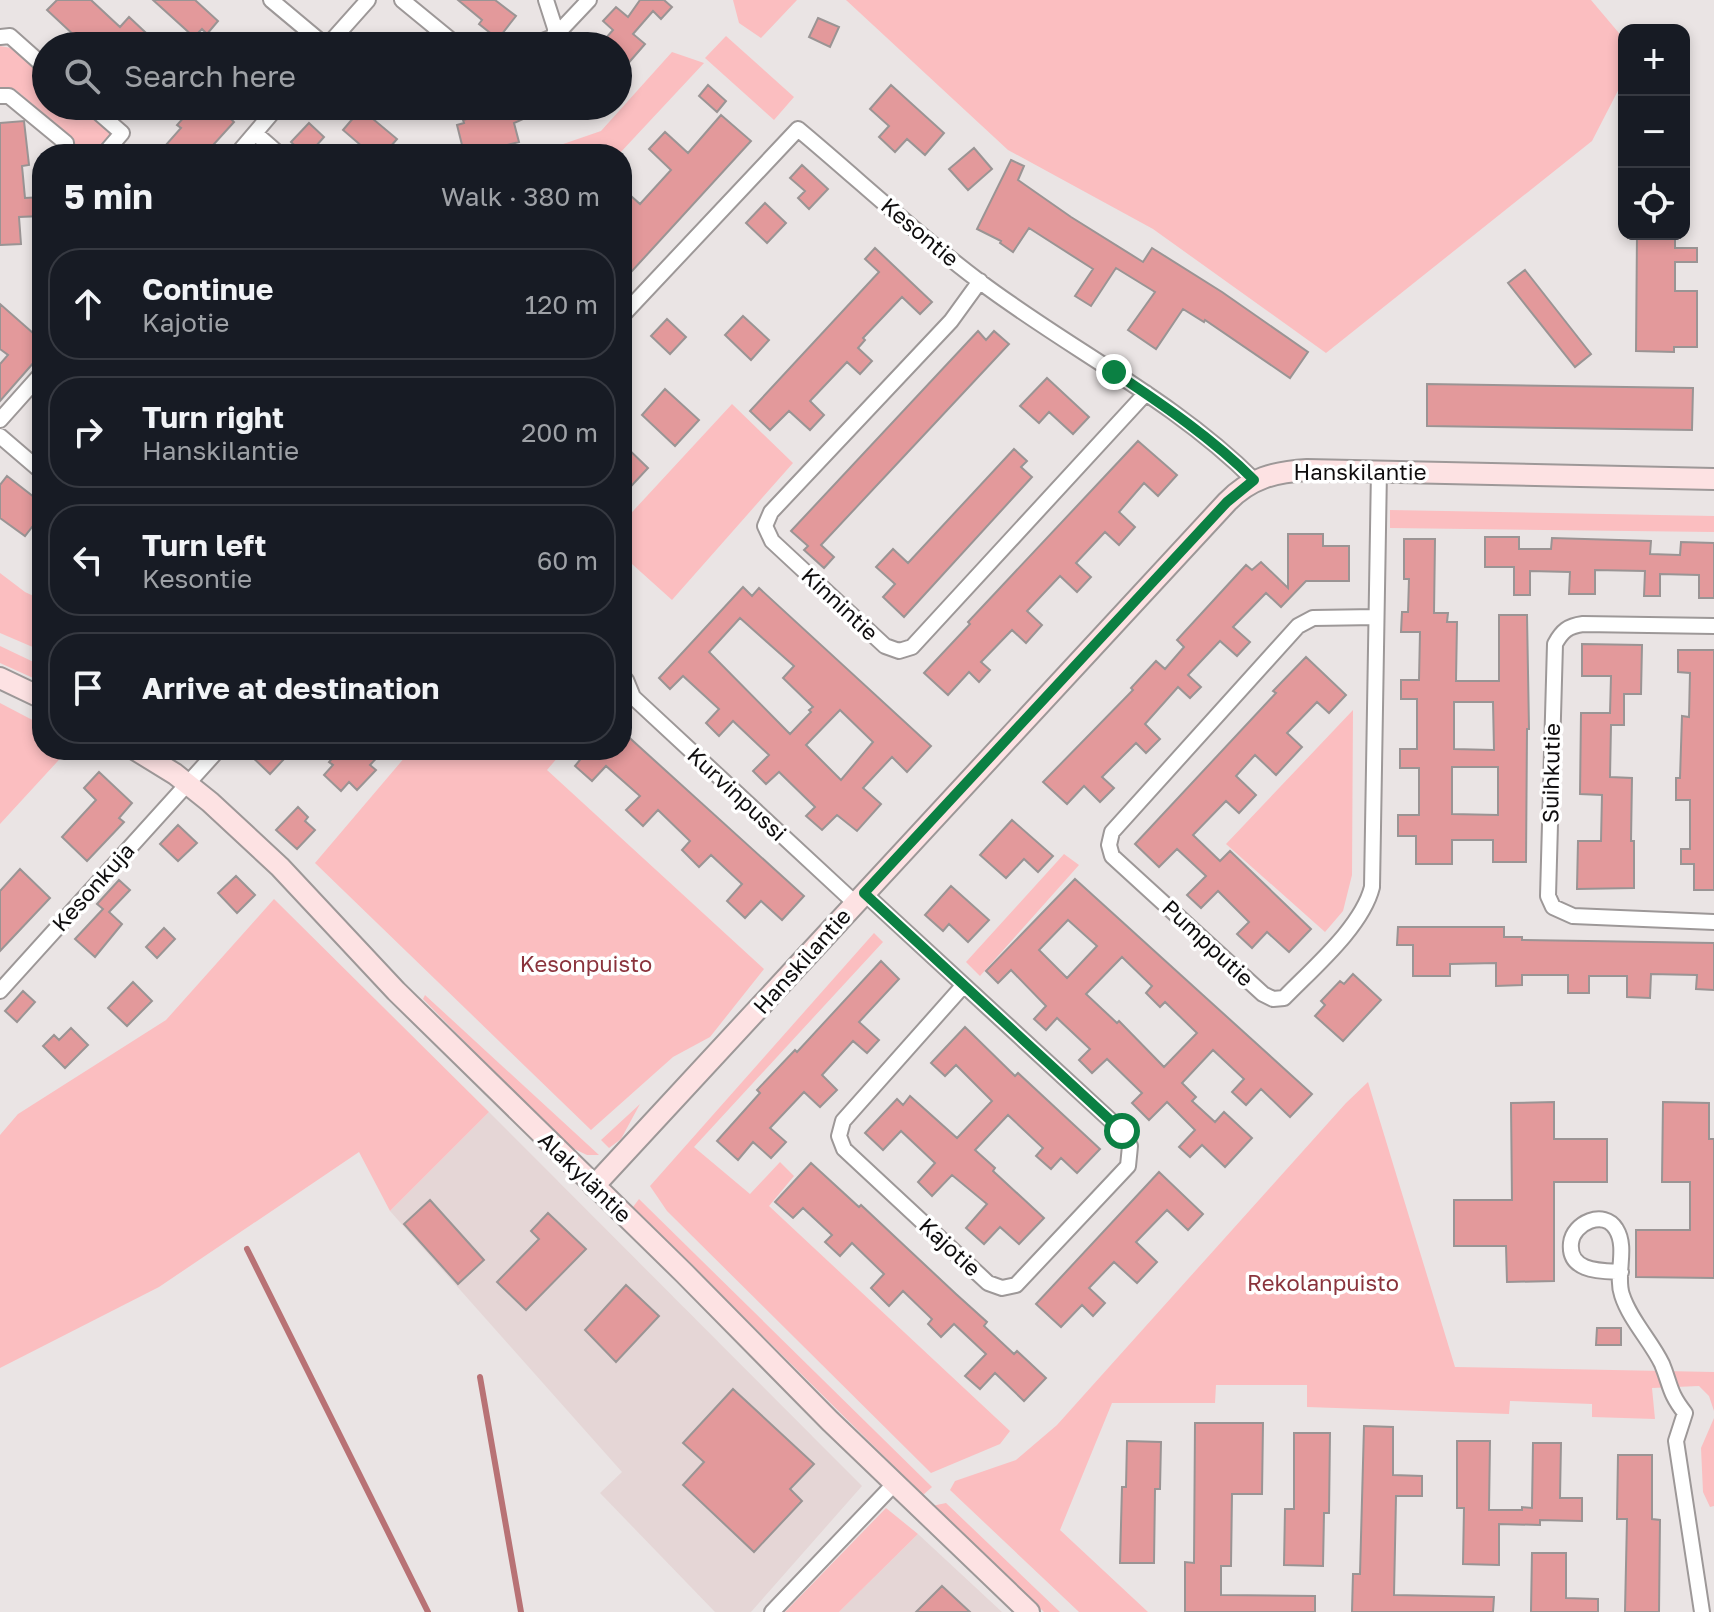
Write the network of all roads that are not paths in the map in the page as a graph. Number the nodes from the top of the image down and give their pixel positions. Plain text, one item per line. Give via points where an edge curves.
1 (271, 0) edge
2 (368, 0) edge
3 (402, 0) edge
4 (546, 0) edge
5 (589, 0) edge
6 (310, 32) edge
7 (339, 32) edge
8 (441, 32) edge
9 (555, 32) edge
10 (559, 32) edge
11 (0, 37) edge
12 (32, 56) edge
13 (0, 96) edge
14 (32, 115) edge
15 (38, 120) edge
16 (107, 120) edge
17 (266, 120) edge
18 (255, 133) junction
19 (66, 144) edge
20 (113, 144) edge
21 (246, 144) edge
22 (268, 144) edge
23 (980, 281) junction
24 (632, 305) edge
25 (32, 384) edge
26 (1146, 393) junction
27 (0, 420) edge
28 (0, 436) edge
29 (32, 463) edge
30 (1379, 470) junction
31 (1714, 479) edge
32 (1254, 480) junction
33 (1376, 617) junction
34 (1714, 626) edge
35 (0, 678) edge
36 (32, 693) edge
37 (632, 695) edge
38 (151, 760) edge
39 (209, 760) edge
40 (187, 783) junction
41 (859, 898) junction
42 (1714, 922) edge
43 (963, 986) junction
44 (0, 991) edge
45 (594, 1186) junction
46 (1621, 1272) dead end
47 (896, 1482) junction
48 (772, 1612) edge
49 (1029, 1612) edge
50 (1702, 1612) edge

1 - 6 street
2 - 7 street
3 - 8 street
4 - 9 street
5 - 10 street
11 - 12 street via 10,36
13 - 14 street via 9,96
15 - 19 street
16 - 20 street via 122,133
17 - 18 street
18 - 21 street
18 - 22 street
23 - 24 street, Kesontie via 798,129
23 - 26 street, Kesontie
23 - 26 street, Kinnintie via 951,321 771,512 765,526 772,541 885,646 899,651 912,647
25 - 27 street
26 - 32 street, Kesontie via 1231,456
28 - 29 street
30 - 31 street, Hanskilantie
30 - 32 street, Hanskilantie via 1288,471
30 - 33 street, Pumpputie
32 - 41 street, Hanskilantie via 1227,502
33 - 33 street, Pumpputie via 1368,902 1284,998 1273,999 1112,856 1112,832 1298,626 1313,618
34 - 42 street, Suihkutie via 1583,624 1560,634 1555,644 1548,896 1553,907 1573,916
35 - 36 street
37 - 41 street, Kurvinpussi
38 - 40 street, Alakyläntie
39 - 40 street
40 - 44 street, Kesonkuja
40 - 45 street, Alakyläntie via 280,867 396,991
41 - 43 street, Kajotie
41 - 45 street, Hanskilantie
43 - 43 street, Kajotie via 1122,1131 1130,1146 1128,1166 1016,1285 1002,1288 988,1283 844,1149 839,1136 843,1121
45 - 47 street, Alakyläntie
46 - 50 street via 1621,1294 1662,1366 1671,1396 1685,1413 1676,1441
47 - 48 street
47 - 49 street, Alakyläntie

